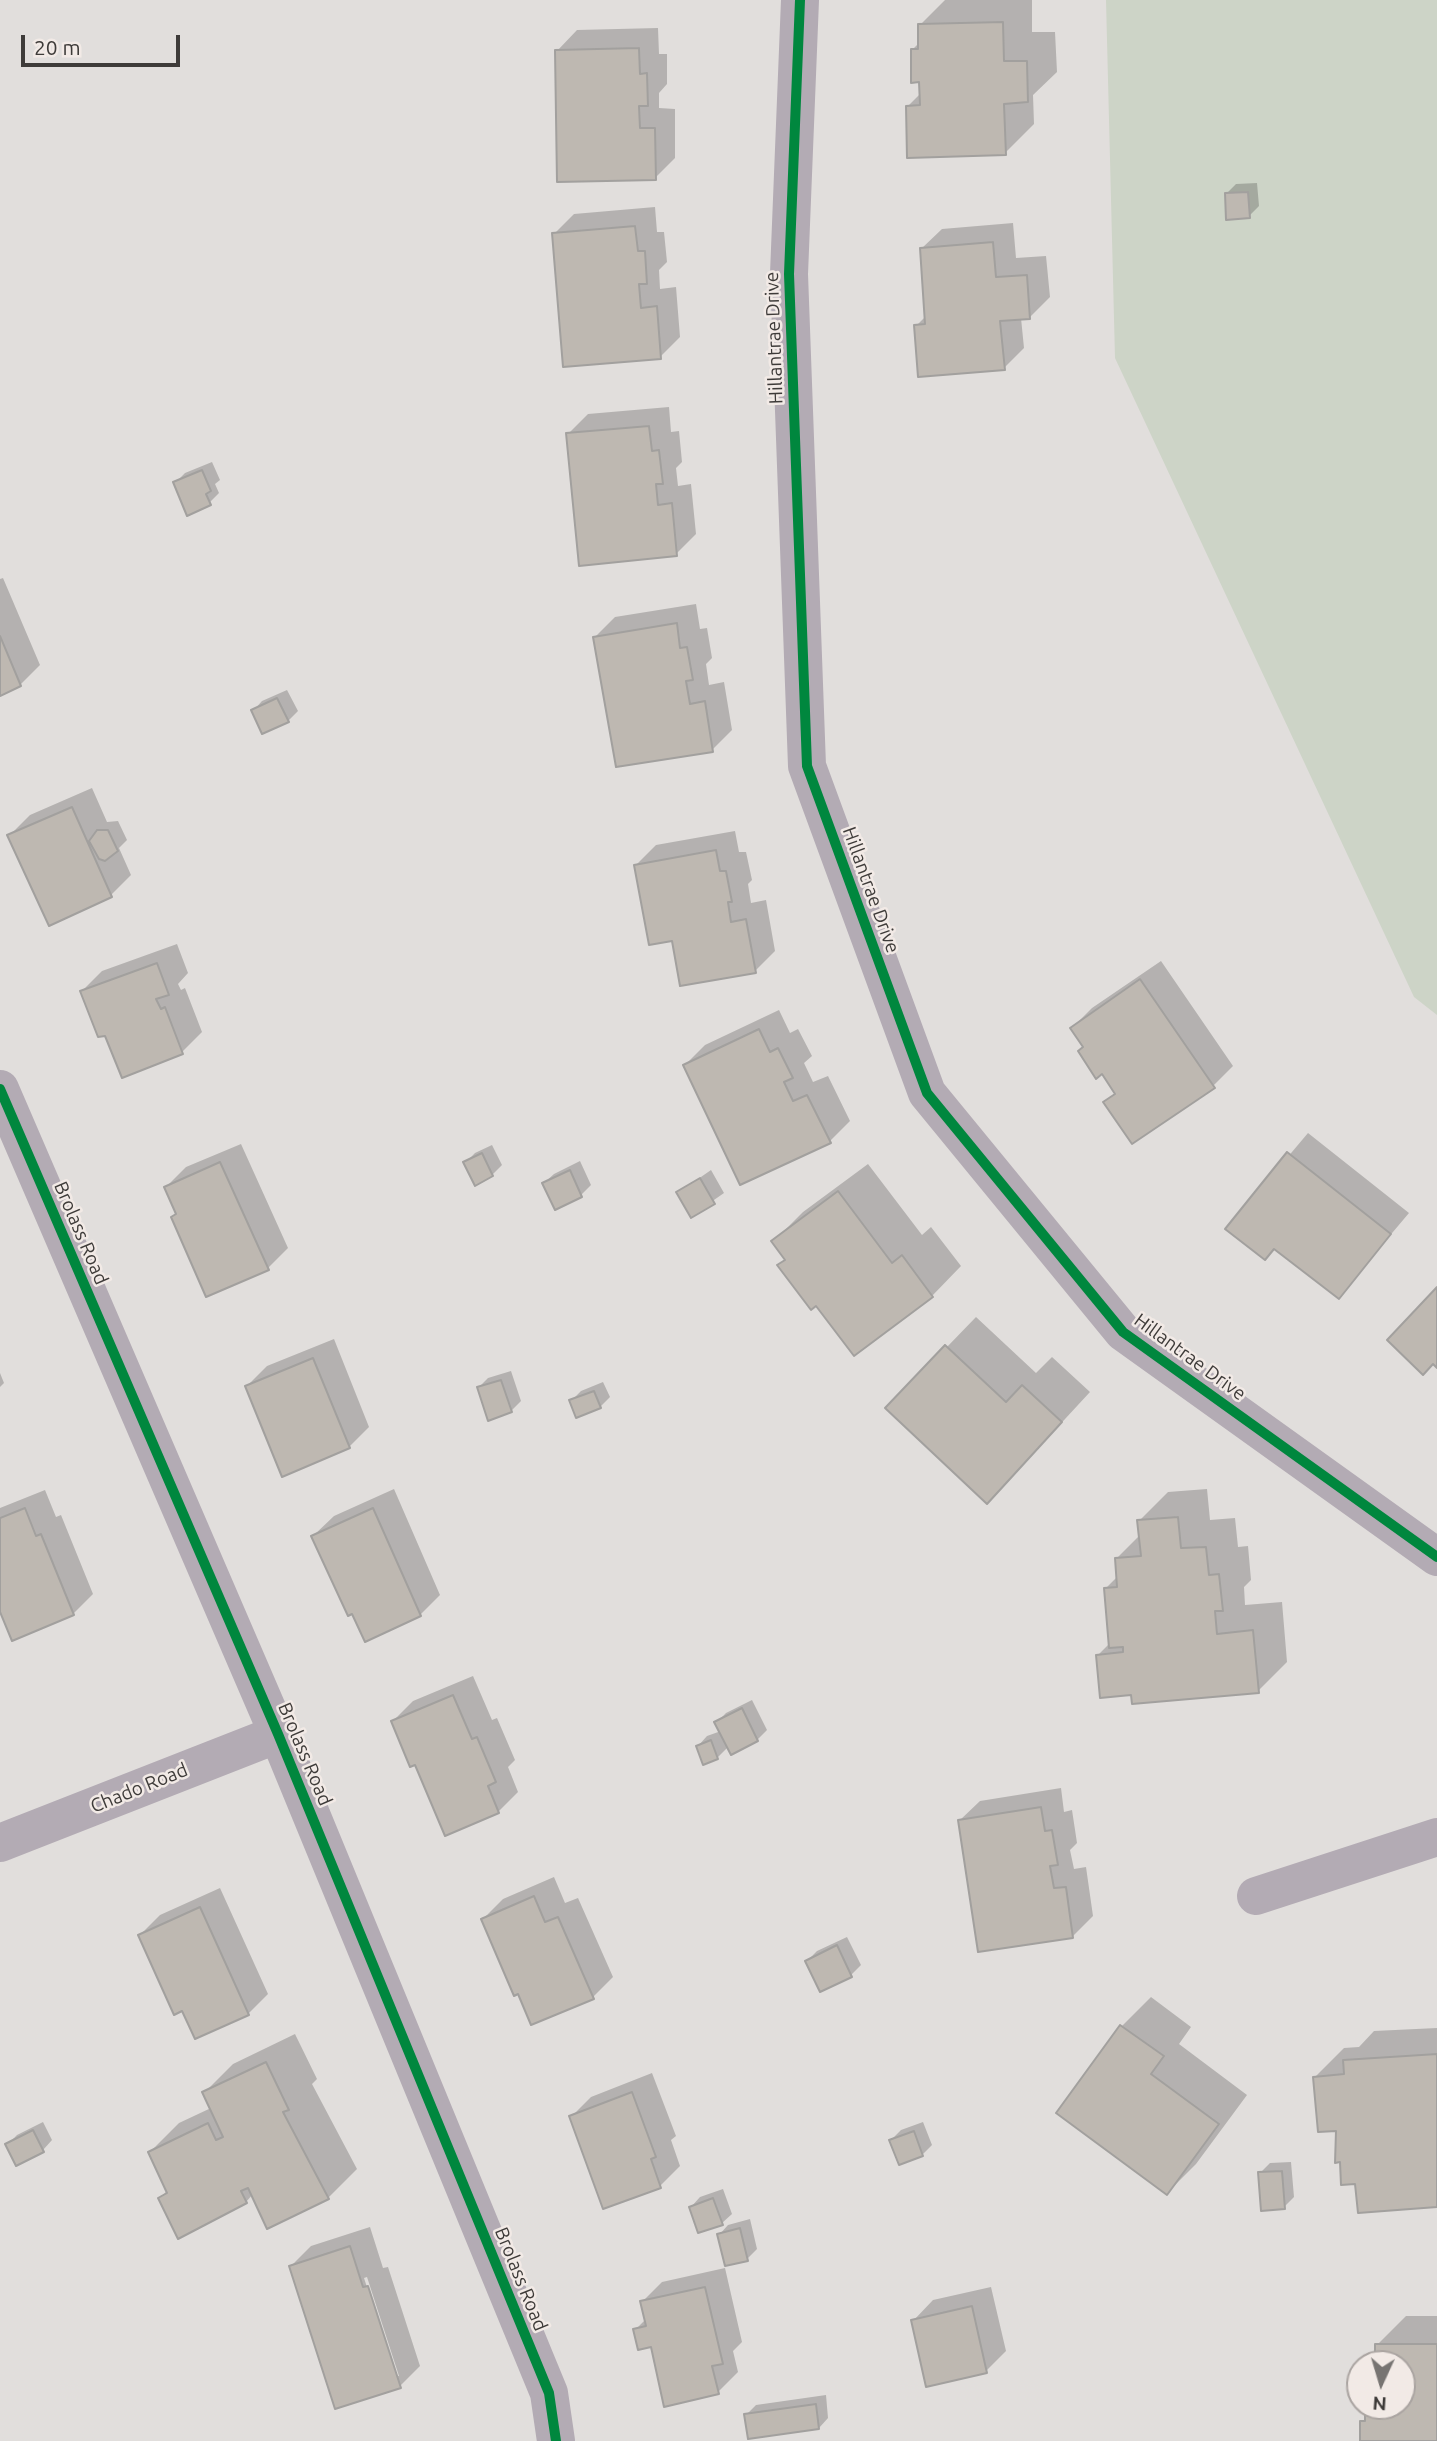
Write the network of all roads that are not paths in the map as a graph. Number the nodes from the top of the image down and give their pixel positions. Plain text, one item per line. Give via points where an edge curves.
1 (800, 0) edge
2 (0, 1089) edge
3 (1437, 1557) edge
4 (278, 1734) junction
5 (1437, 1837) edge
6 (0, 1843) edge
7 (1256, 1896) dead end
8 (556, 2441) edge

1 - 3 street, Hillantrae Drive via 789,274 807,766 927,1093 1124,1332
2 - 4 street, Brolass Road
4 - 6 street, Chado Road
4 - 8 street, Brolass Road via 549,2393
5 - 7 street

